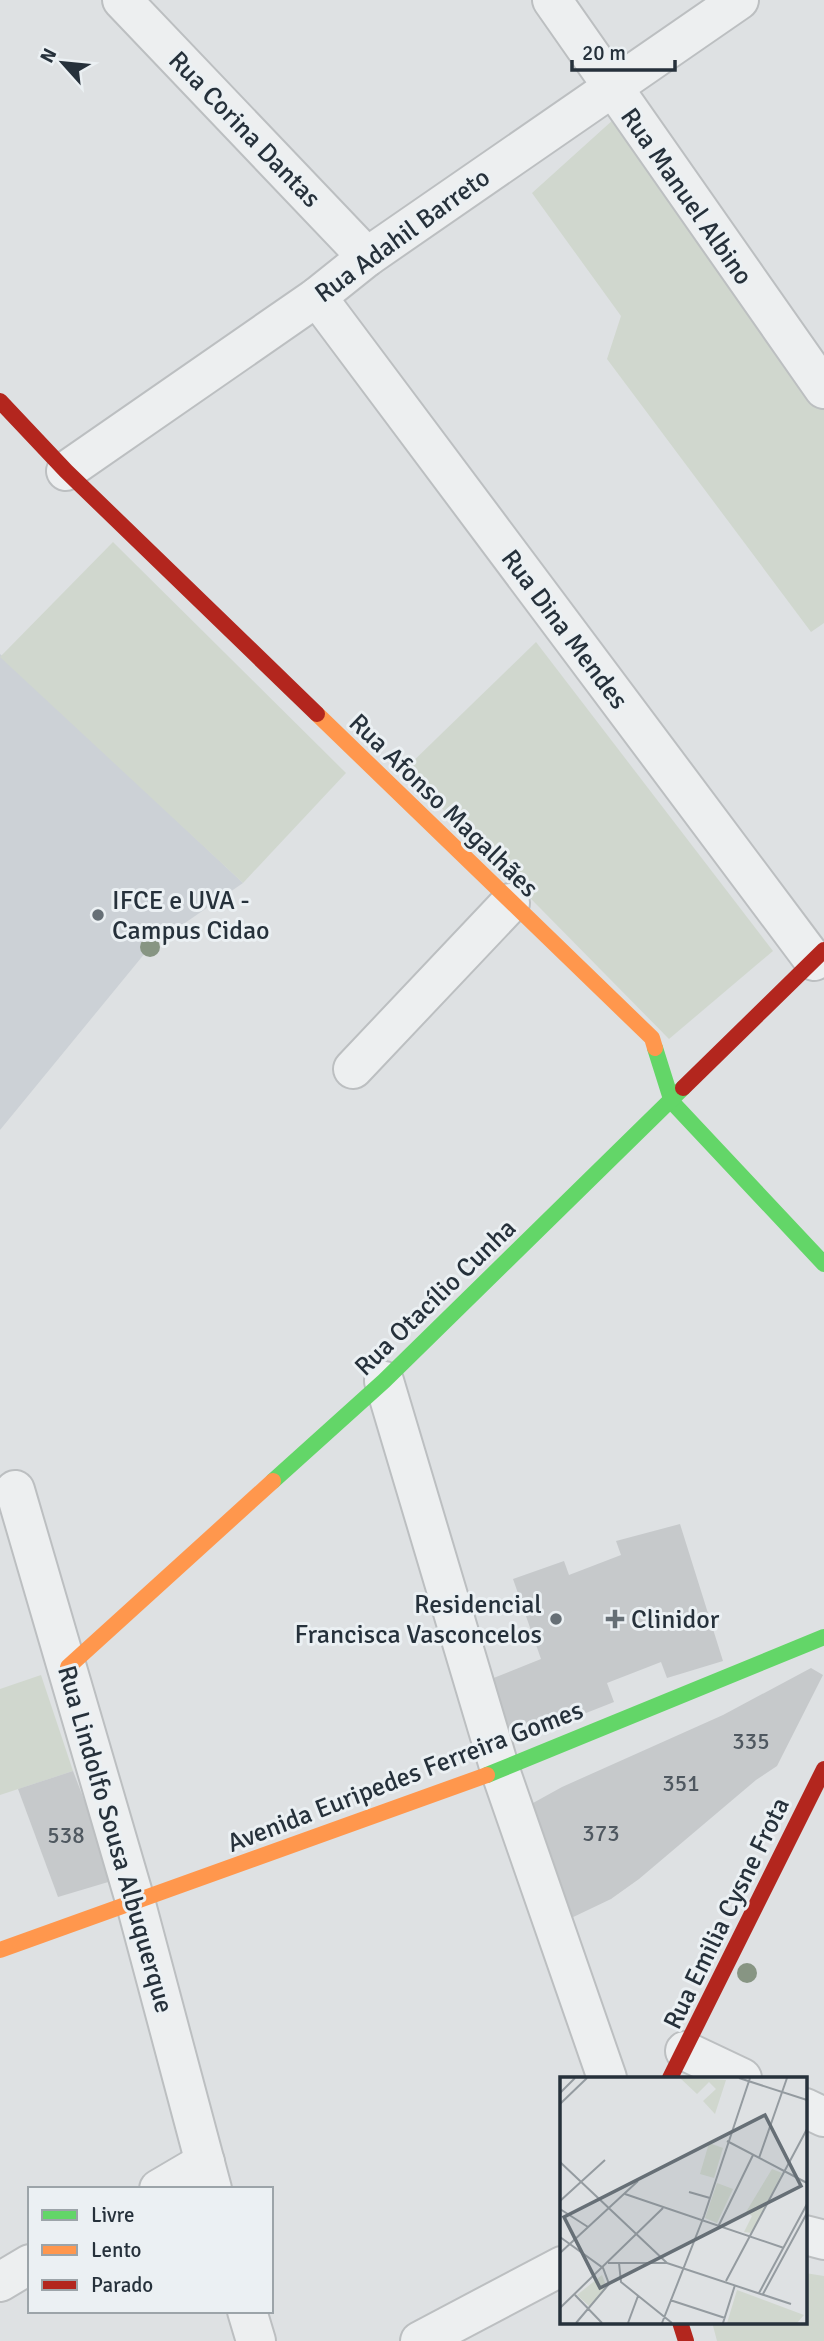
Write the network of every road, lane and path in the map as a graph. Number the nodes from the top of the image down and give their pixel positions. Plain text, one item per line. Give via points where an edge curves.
1 (122, 0) edge
2 (552, 0) edge
3 (738, 0) edge
4 (610, 87) junction
5 (367, 257) junction
6 (317, 297) junction
7 (824, 390) edge
8 (0, 401) edge
9 (66, 471) junction
10 (510, 903) junction
11 (819, 956) edge
12 (353, 1069) dead end
13 (672, 1102) junction
14 (824, 1264) edge
15 (384, 1381) junction
16 (15, 1490) dead end
17 (824, 1637) edge
18 (68, 1667) junction
19 (824, 1769) edge
20 (500, 1770) junction
21 (136, 1904) junction
22 (0, 1950) edge
23 (678, 2065) edge
24 (607, 2077) edge
25 (737, 2077) edge
26 (806, 2108) edge
27 (824, 2117) edge
28 (209, 2176) edge
29 (167, 2187) edge
30 (806, 2235) edge
31 (824, 2240) edge
32 (28, 2265) edge
33 (560, 2267) edge
34 (0, 2281) edge
35 (248, 2313) edge
36 (681, 2324) edge
37 (256, 2341) edge
38 (420, 2341) edge
39 (686, 2341) edge

1 - 5 street, Rua Corina Dantas
2 - 4 street, Rua Manuel Albino
3 - 4 street, Rua Adahil Barreto
4 - 5 street, Rua Adahil Barreto
4 - 7 street, Rua Manuel Albino
5 - 6 street, Rua Adahil Barreto
6 - 9 street, Rua Adahil Barreto
6 - 11 street, Rua Dina Mendes
8 - 9 street, Rua Afonso Magalhães
9 - 10 street, Rua Afonso Magalhães
10 - 12 street
10 - 13 street, Rua Afonso Magalhães via 652,1038
11 - 13 street, Rua Otacílio Cunha
13 - 14 street, Rua Afonso Magalhães
13 - 15 street, Rua Otacílio Cunha
15 - 18 street, Rua Otacílio Cunha
15 - 20 street
16 - 18 street, Rua Lindolfo Sousa Albuquerque
17 - 20 street, Avenida Euripedes Ferreira Gomes
18 - 21 street, Rua Lindolfo Sousa Albuquerque
19 - 23 street, Rua Emilia Cysne Frota
20 - 21 street, Avenida Euripedes Ferreira Gomes
20 - 24 street
21 - 22 street, Avenida Euripedes Ferreira Gomes
21 - 28 street, Rua Lindolfo Sousa Albuquerque
23 - 25 street
26 - 27 street
28 - 29 street
30 - 31 street
32 - 34 street
33 - 38 street
35 - 37 street
36 - 39 street

